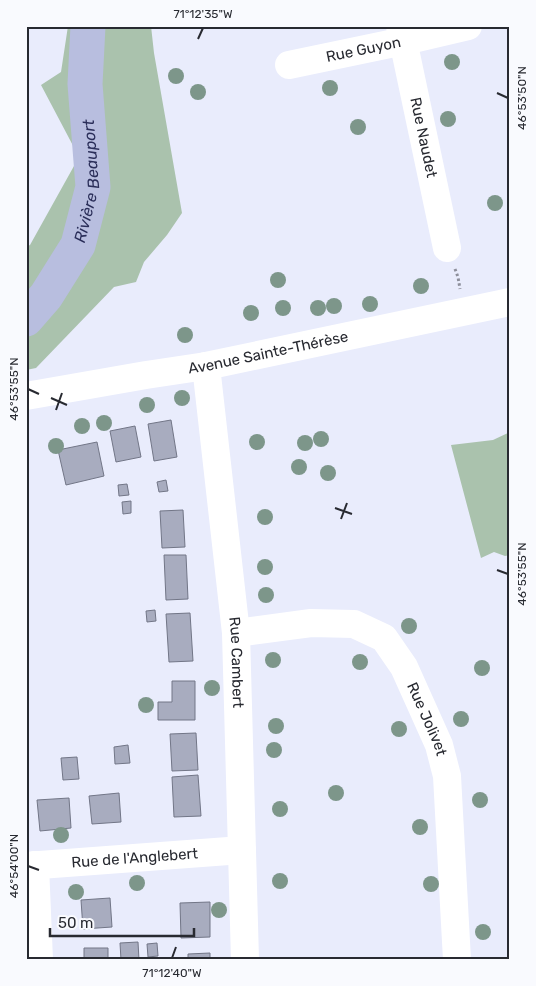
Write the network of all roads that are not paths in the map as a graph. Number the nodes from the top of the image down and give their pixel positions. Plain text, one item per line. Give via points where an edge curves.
1 (468, 26) edge
2 (402, 34) edge
3 (289, 65) dead end
4 (447, 248) road end
5 (510, 302) edge
6 (206, 366) junction
7 (26, 396) edge
8 (236, 632) junction
9 (242, 850) junction
10 (31, 866) edge
11 (39, 960) edge
12 (245, 960) edge
13 (457, 960) edge

1 - 2 street, Rue Guyon
2 - 3 street, Rue Guyon
2 - 4 street, Rue Naudet
5 - 6 street, Avenue Sainte-Thérèse
6 - 7 street, Avenue Sainte-Thérèse
6 - 8 street, Rue Cambert
8 - 9 street, Rue Cambert
8 - 13 street, Rue Jolivet via 311,623 354,624 384,638 404,667 439,745 447,776
9 - 10 street, Rue de l'Anglebert
9 - 12 street, Rue Cambert
10 - 11 street

